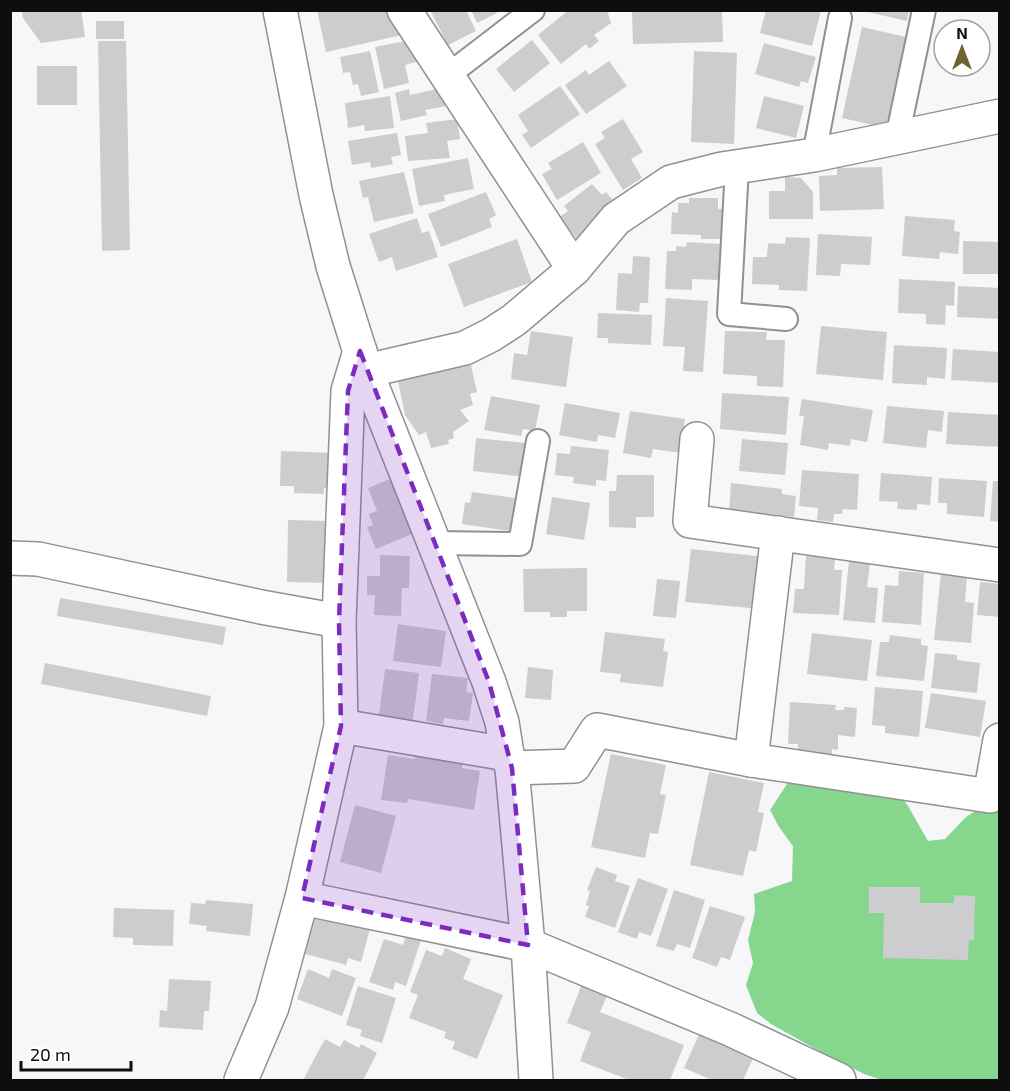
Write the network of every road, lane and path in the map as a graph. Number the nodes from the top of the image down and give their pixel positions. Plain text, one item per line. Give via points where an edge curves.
1 (280, 10) edge
2 (404, 10) edge
3 (533, 10) edge
4 (924, 10) edge
5 (840, 18) dead end
6 (447, 76) junction
7 (999, 116) edge
8 (897, 138) junction
9 (814, 155) junction
10 (737, 167) junction
11 (574, 269) junction
12 (786, 319) dead end
13 (363, 361) junction
14 (696, 439) dead end
15 (538, 441) dead end
16 (778, 533) junction
17 (434, 543) junction
18 (10, 558) edge
19 (999, 565) edge
20 (339, 621) junction
21 (341, 726) junction
22 (999, 740) edge
23 (750, 760) junction
24 (509, 761) junction
25 (302, 898) junction
26 (528, 945) junction
27 (241, 1080) edge
28 (536, 1080) edge
29 (839, 1080) edge

1 - 13 street via 316,195
2 - 6 street
3 - 6 lane
4 - 8 lane
5 - 9 lane
6 - 11 street
7 - 8 street
8 - 9 street
9 - 10 street
10 - 11 street via 671,182 616,219
10 - 12 lane via 729,314
11 - 13 street via 514,320 465,348
13 - 17 street
13 - 20 street via 348,391
14 - 16 street via 690,521
15 - 17 lane via 520,544
16 - 19 street
16 - 23 street
17 - 24 street via 489,682
18 - 20 street via 38,559
20 - 21 street
21 - 24 street
21 - 25 street
22 - 23 street via 990,796
23 - 24 street via 597,730 574,766
24 - 26 street
25 - 26 street
25 - 27 street via 272,1007
26 - 28 street
26 - 29 street via 730,1029

